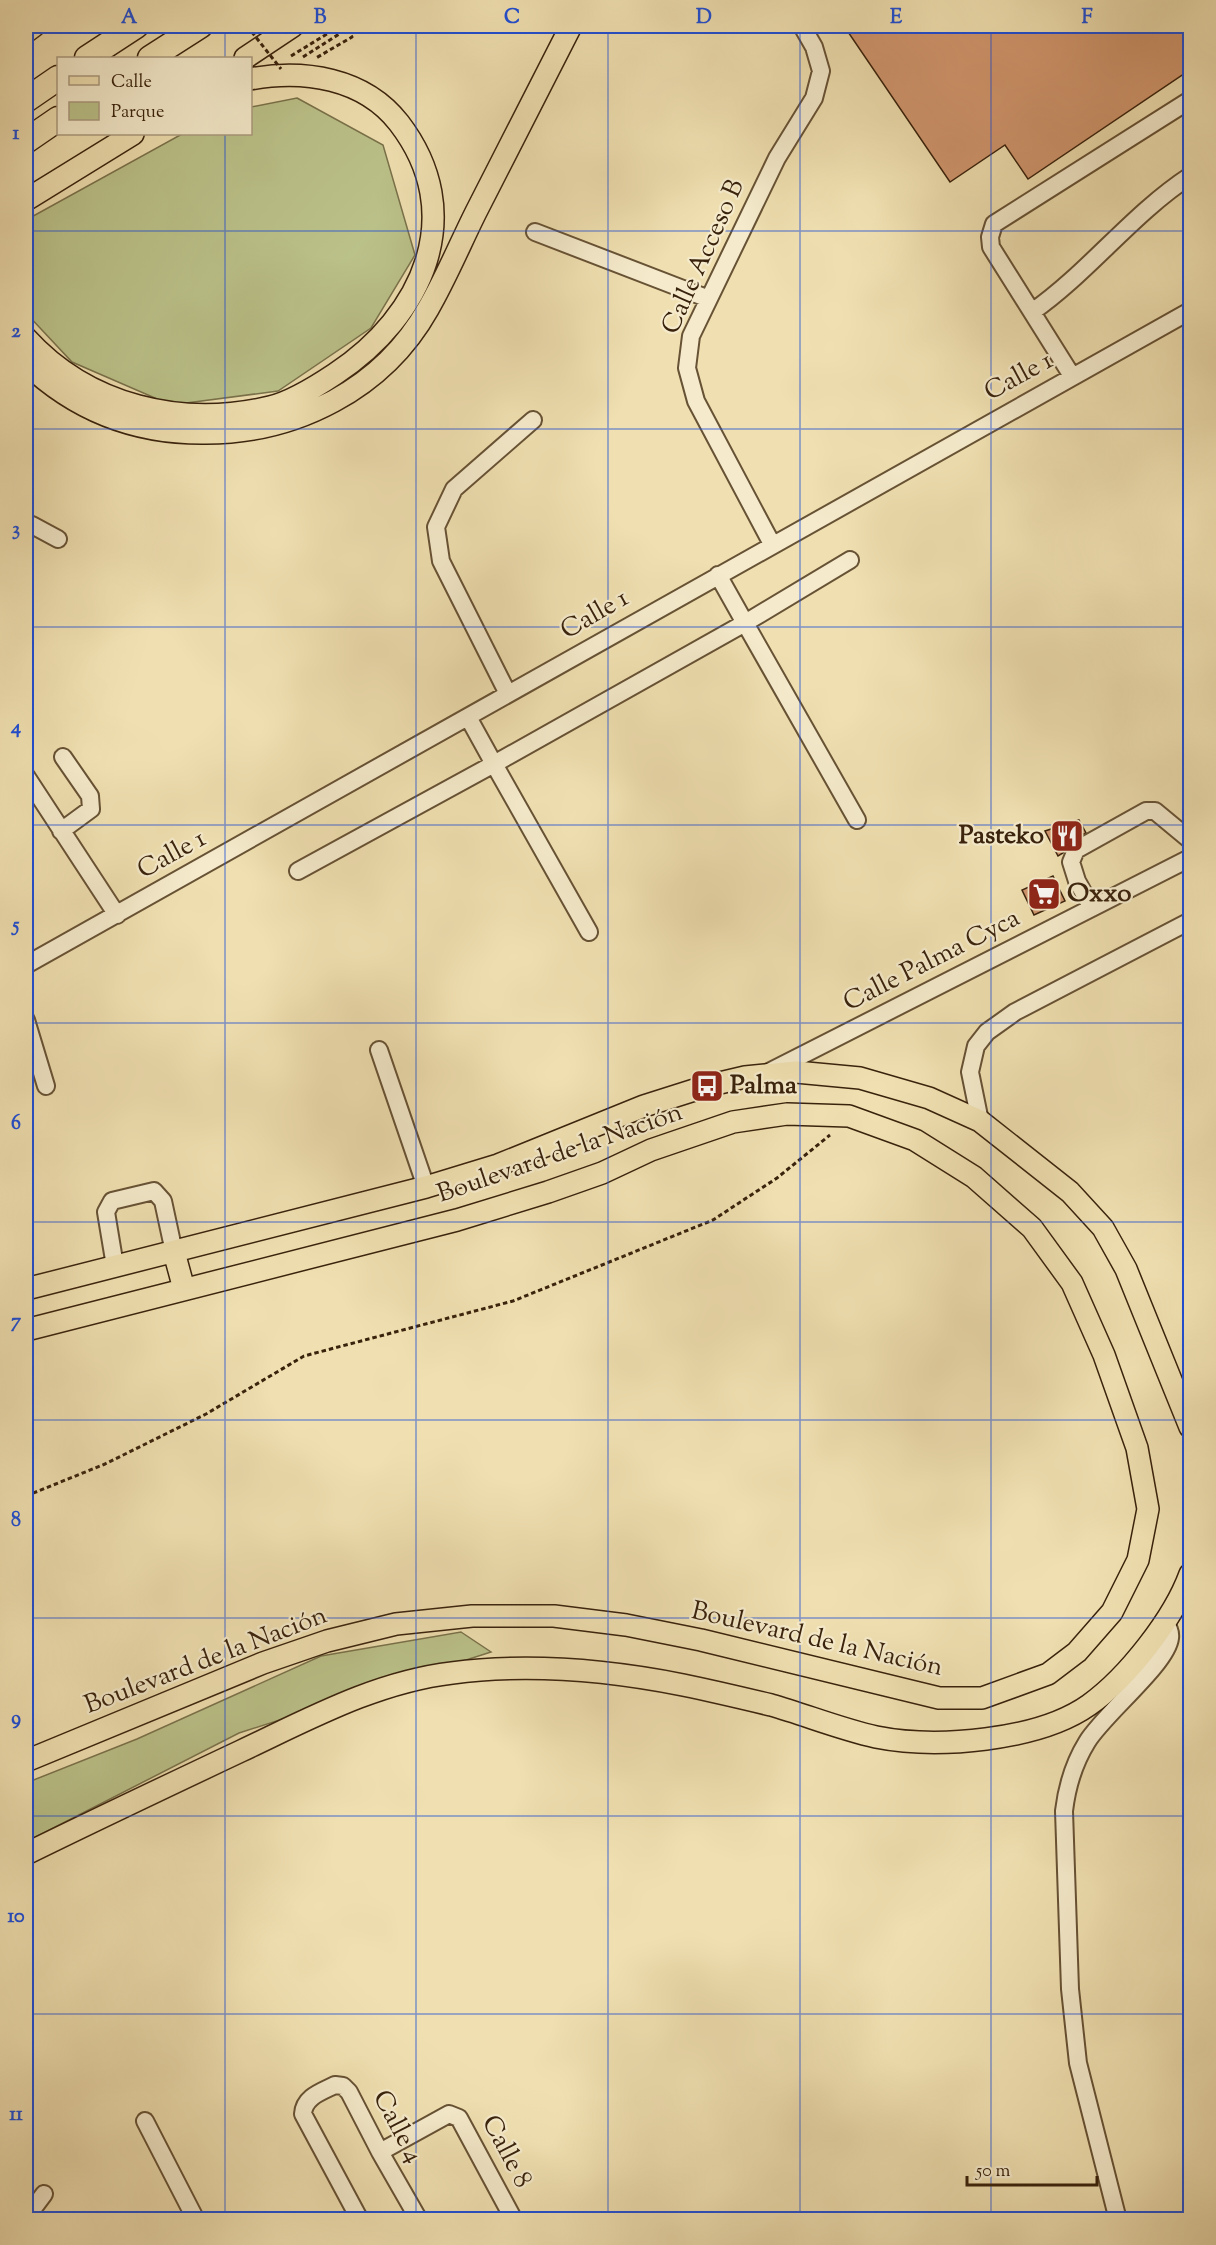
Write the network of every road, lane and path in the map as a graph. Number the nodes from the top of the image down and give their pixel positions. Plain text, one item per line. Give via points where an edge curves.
1 (34, 26) edge
2 (136, 26) edge
3 (200, 26) edge
4 (247, 26) edge
5 (293, 26) edge
6 (340, 26) edge
7 (571, 26) edge
8 (802, 26) edge
9 (26, 32) edge
10 (89, 57) edge
11 (152, 57) edge
12 (247, 57) edge
13 (301, 58) dead end
14 (312, 60) dead end
15 (252, 61) edge
16 (283, 61) dead end
17 (292, 64) dead end
18 (287, 70) dead end
19 (57, 79) edge
20 (252, 79) edge
21 (26, 100) edge
22 (1191, 100) edge
23 (57, 120) edge
24 (131, 135) edge
25 (26, 141) edge
26 (1191, 176) edge
27 (26, 200) edge
28 (536, 232) dead end
29 (709, 299) junction
30 (1191, 310) edge
31 (1032, 312) junction
32 (26, 338) edge
33 (26, 363) edge
34 (1072, 376) junction
35 (533, 420) dead end
36 (26, 525) edge
37 (58, 539) dead end
38 (772, 544) junction
39 (850, 560) dead end
40 (718, 574) junction
41 (746, 622) junction
42 (508, 694) junction
43 (468, 717) junction
44 (63, 757) dead end
45 (494, 764) junction
46 (26, 776) edge
47 (857, 820) dead end
48 (61, 831) junction
49 (1191, 840) edge
50 (1191, 858) edge
51 (298, 871) dead end
52 (1092, 908) junction
53 (117, 915) junction
54 (1191, 921) edge
55 (589, 932) dead end
56 (26, 965) edge
57 (26, 1020) edge
58 (379, 1050) dead end
59 (760, 1076) junction
60 (46, 1086) dead end
61 (849, 1116) junction
62 (980, 1120) junction
63 (426, 1187) junction
64 (174, 1251) junction
65 (115, 1266) junction
66 (26, 1289) edge
67 (184, 1289) junction
68 (26, 1330) edge
69 (1191, 1427) edge
70 (26, 1496) edge
71 (1191, 1574) edge
72 (1165, 1622) junction
73 (26, 1761) edge
74 (26, 1854) edge
75 (145, 2121) dead end
76 (380, 2152) junction
77 (44, 2194) dead end
78 (26, 2218) edge
79 (196, 2220) edge
80 (360, 2220) edge
81 (419, 2220) edge
82 (514, 2220) edge
83 (1118, 2220) edge

1 - 9 main road
2 - 10 highway
3 - 11 highway
4 - 18 path, bridge via 281,69
5 - 12 main road
6 - 17 path via 288,58
7 - 33 main road via 429,309 388,362 360,387 328,404 261,429 185,433 146,429 107,418 70,399
8 - 29 street, Calle Acceso B via 821,71 814,98 777,158
13 - 14 path via 347,29 352,37
15 - 16 path via 259,66
19 - 21 highway
20 - 32 main road via 300,74 331,79 363,92 390,111 415,144 428,172 433,211 429,249 416,291 389,328 357,360 321,383 273,406 219,415 167,414 118,402 77,381
22 - 31 street via 994,224 991,247
23 - 25 highway
24 - 27 main road
26 - 31 street via 1137,217 1060,292
28 - 29 street
29 - 38 street, Calle Acceso B via 691,336 687,369 696,402
30 - 34 street, Calle 1
31 - 34 street
34 - 38 street, Calle 1
35 - 42 street via 453,489 436,527 441,561
36 - 37 street
38 - 40 street, Calle 1
39 - 41 street
40 - 41 street
40 - 42 street, Calle 1
41 - 45 street
41 - 47 street
42 - 43 street, Calle 1
43 - 45 street
43 - 53 street, Calle 1
44 - 48 street via 90,796 91,809
45 - 51 street
45 - 55 street
46 - 48 street
48 - 53 street
49 - 52 street via 1155,811 1146,811 1076,850 1071,862
50 - 52 street, Calle Palma Cyca
52 - 59 street, Calle Palma Cyca
53 - 56 street, Calle 1
54 - 62 street via 1015,1012 987,1032 976,1046 970,1072
57 - 60 street
58 - 63 street
59 - 62 main road, Boulevard de la Nación via 796,1072 860,1078 929,1098
59 - 63 main road, Boulevard de la Nación via 707,1086 644,1106 498,1165
61 - 67 main road, Boulevard de la Nación via 787,1114 733,1122 651,1150 602,1173 457,1220
61 - 70 path via 777,1178 713,1220 513,1301 304,1356 206,1414 105,1464
61 - 73 main road, Boulevard de la Nación via 915,1140 974,1177 1032,1228 1072,1283 1104,1355 1137,1448 1148,1509 1138,1560 1112,1612 1077,1652 1048,1674 982,1698 939,1698 626,1625 554,1616 472,1616 396,1624 327,1641 263,1663
62 - 69 main road, Boulevard de la Nación via 1070,1192 1103,1228 1126,1269
63 - 64 main road, Boulevard de la Nación
64 - 65 main road, Boulevard de la Nación
64 - 65 street via 163,1201 154,1191 112,1201 106,1212
64 - 67 main road
65 - 66 main road, Boulevard de la Nación
67 - 68 main road, Boulevard de la Nación
71 - 72 main road
72 - 74 main road via 1143,1651 1088,1706 1060,1720 1008,1736 940,1742 878,1737 771,1705 612,1674 529,1667 439,1675 386,1686 319,1713
72 - 83 street via 1170,1630 1169,1644 1087,1740 1067,1788 1064,1811 1070,1989 1078,2063
75 - 79 street
76 - 80 street, Calle 4 via 343,2086 334,2085 304,2106 303,2114
76 - 81 street, Calle 4
76 - 82 street, Calle 8 via 449,2114 459,2118
77 - 78 street

